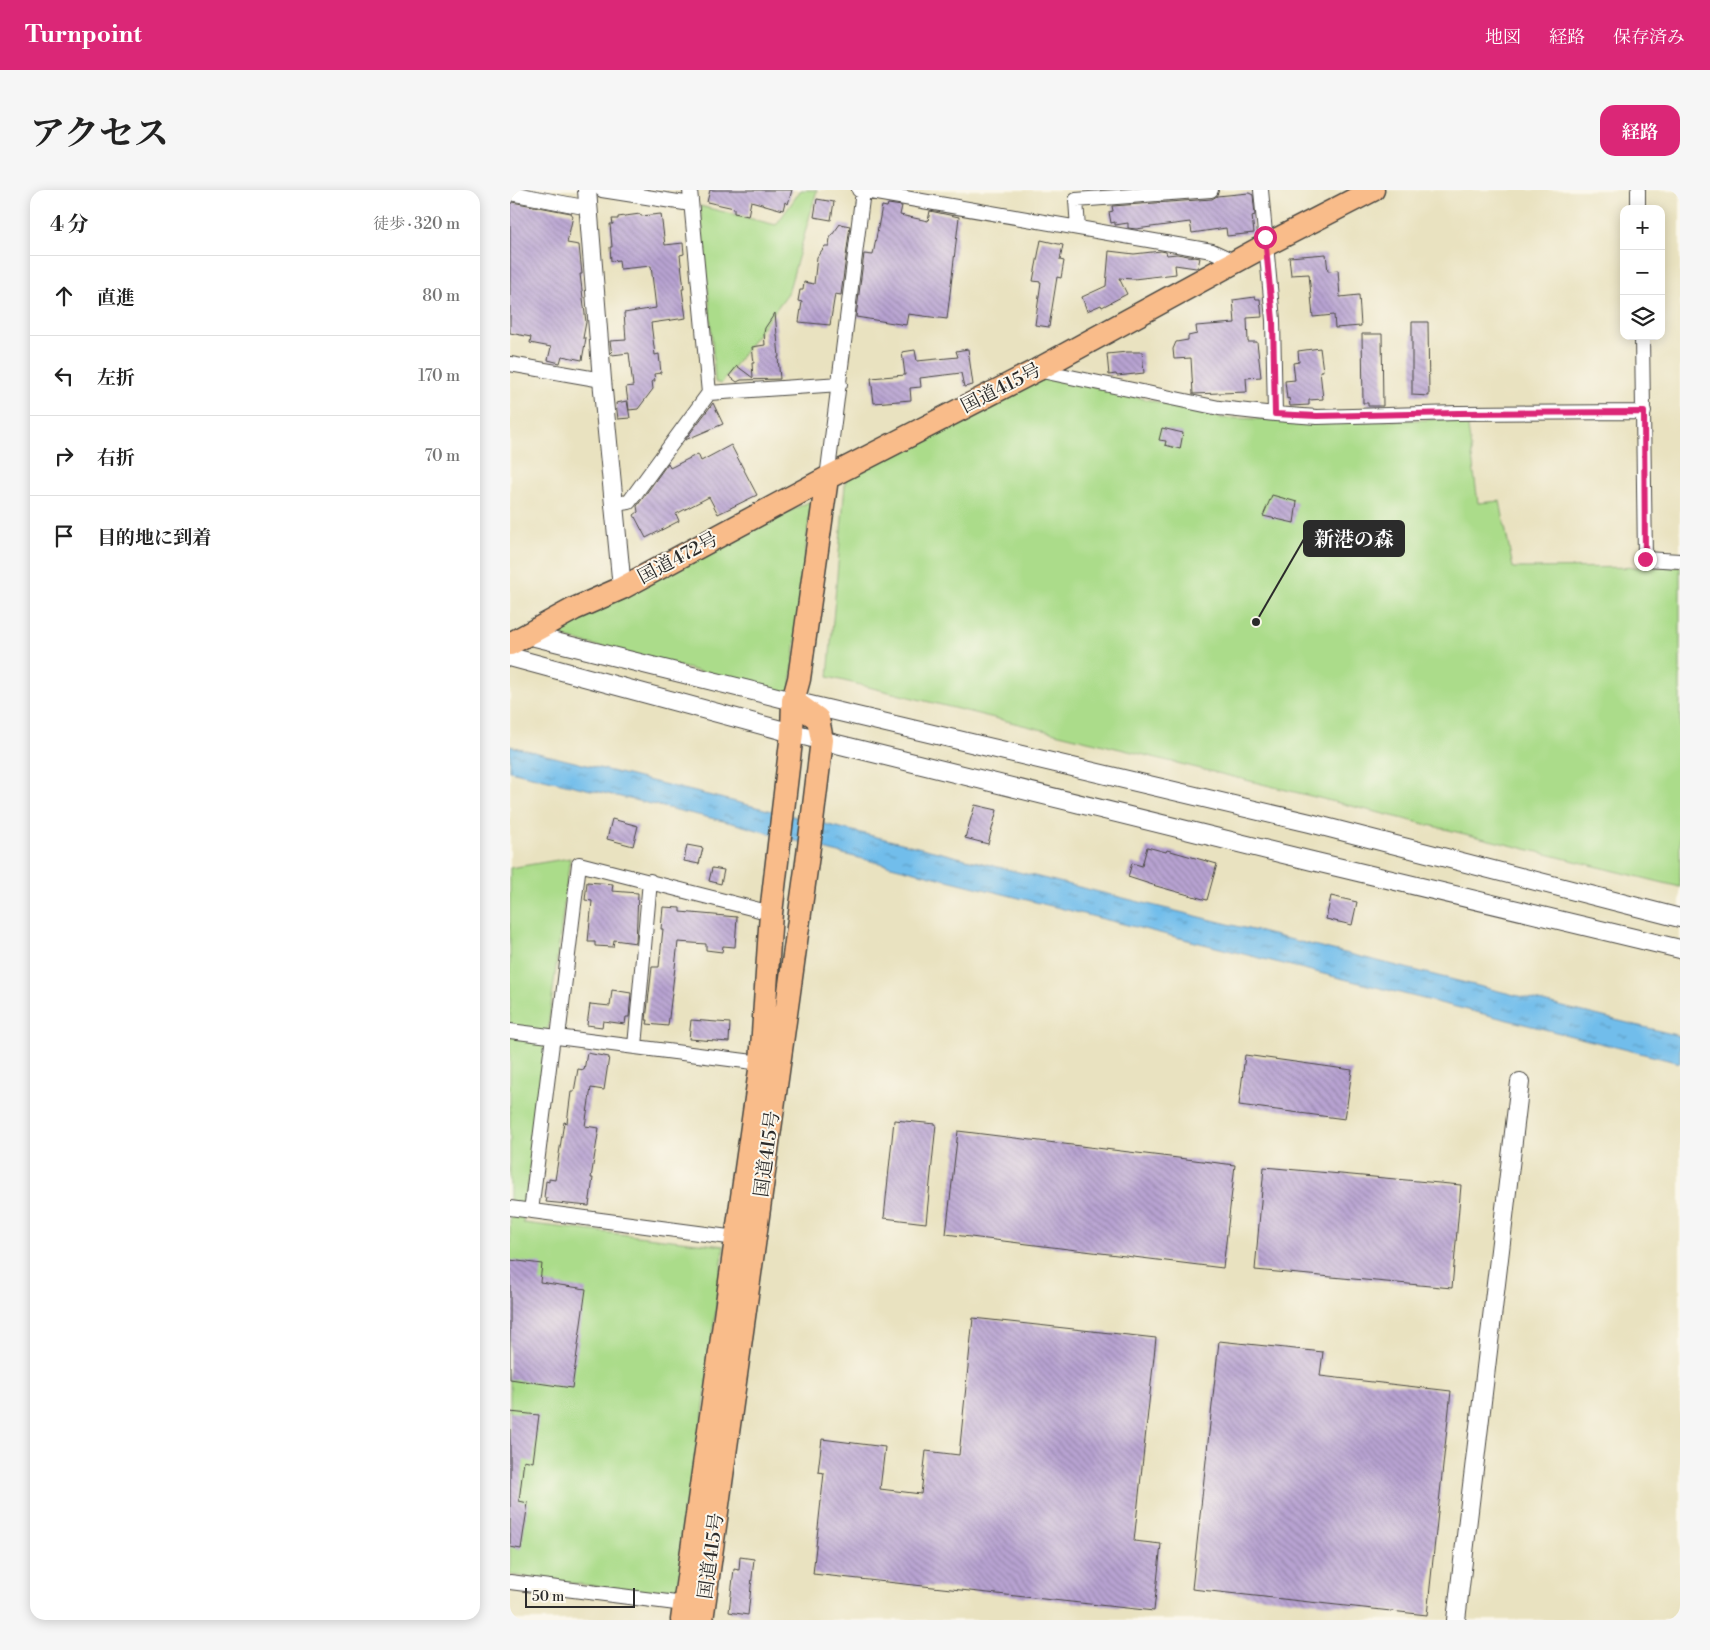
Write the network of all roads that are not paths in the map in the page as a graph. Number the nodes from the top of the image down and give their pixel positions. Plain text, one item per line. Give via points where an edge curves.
1 (587, 190) edge
2 (602, 190) edge
3 (861, 190) edge
4 (1210, 190) edge
5 (1261, 190) edge
6 (1373, 190) edge
7 (1638, 190) edge
8 (510, 193) edge
9 (901, 194) edge
10 (691, 197) edge
11 (1638, 205) edge
12 (589, 208) junction
13 (1078, 228) junction
14 (1266, 245) junction
15 (1236, 262) junction
16 (1642, 340) edge
17 (510, 364) edge
18 (1036, 370) junction
19 (602, 380) junction
20 (840, 384) junction
21 (709, 392) junction
22 (1644, 412) junction
23 (1275, 414) junction
24 (827, 478) junction
25 (614, 504) junction
26 (1680, 561) edge
27 (622, 588) junction
28 (516, 636) edge
29 (510, 656) edge
30 (793, 700) junction
31 (792, 733) junction
32 (822, 740) junction
33 (650, 881) junction
34 (771, 913) junction
35 (1680, 918) edge
36 (1680, 949) edge
37 (510, 1031) edge
38 (556, 1037) junction
39 (635, 1046) junction
40 (761, 1063) junction
41 (1520, 1082) dead end
42 (510, 1208) edge
43 (531, 1211) junction
44 (736, 1238) junction
45 (510, 1582) edge
46 (683, 1612) edge
47 (702, 1620) edge
48 (1456, 1620) edge

1 - 12 street
2 - 10 street
3 - 9 street
3 - 20 street
4 - 13 street via 1076,200
5 - 14 street
6 - 14 highway, 国道415号
7 - 11 street
8 - 12 street
9 - 13 street
10 - 21 street
12 - 19 street
13 - 15 street via 1212,251
14 - 15 highway, 国道415号
14 - 23 street via 1273,320
15 - 18 highway, 国道415号
16 - 22 street
17 - 19 street
18 - 23 street via 1219,408
18 - 24 highway, 国道415号
19 - 25 street
20 - 21 street
20 - 24 street
21 - 25 street via 629,502
22 - 23 street
22 - 26 street via 1645,559
24 - 27 highway, 国道472号
24 - 30 highway, 国道415号 via 799,679
25 - 27 street
27 - 28 highway, 国道472号
28 - 30 street
29 - 31 street
30 - 31 highway, 国道415号
30 - 32 highway, 国道415号 via 818,719
30 - 35 street via 1310,823
31 - 32 street
31 - 34 highway, 国道415号
32 - 36 street
32 - 47 highway, 国道415号
33 - 34 street
33 - 38 street via 579,864
33 - 39 street
34 - 40 highway, 国道415号
37 - 38 street
38 - 39 street
38 - 43 street
39 - 40 street
40 - 44 highway, 国道415号
41 - 48 street
42 - 43 street
43 - 44 street
44 - 46 highway, 国道415号
45 - 46 street

